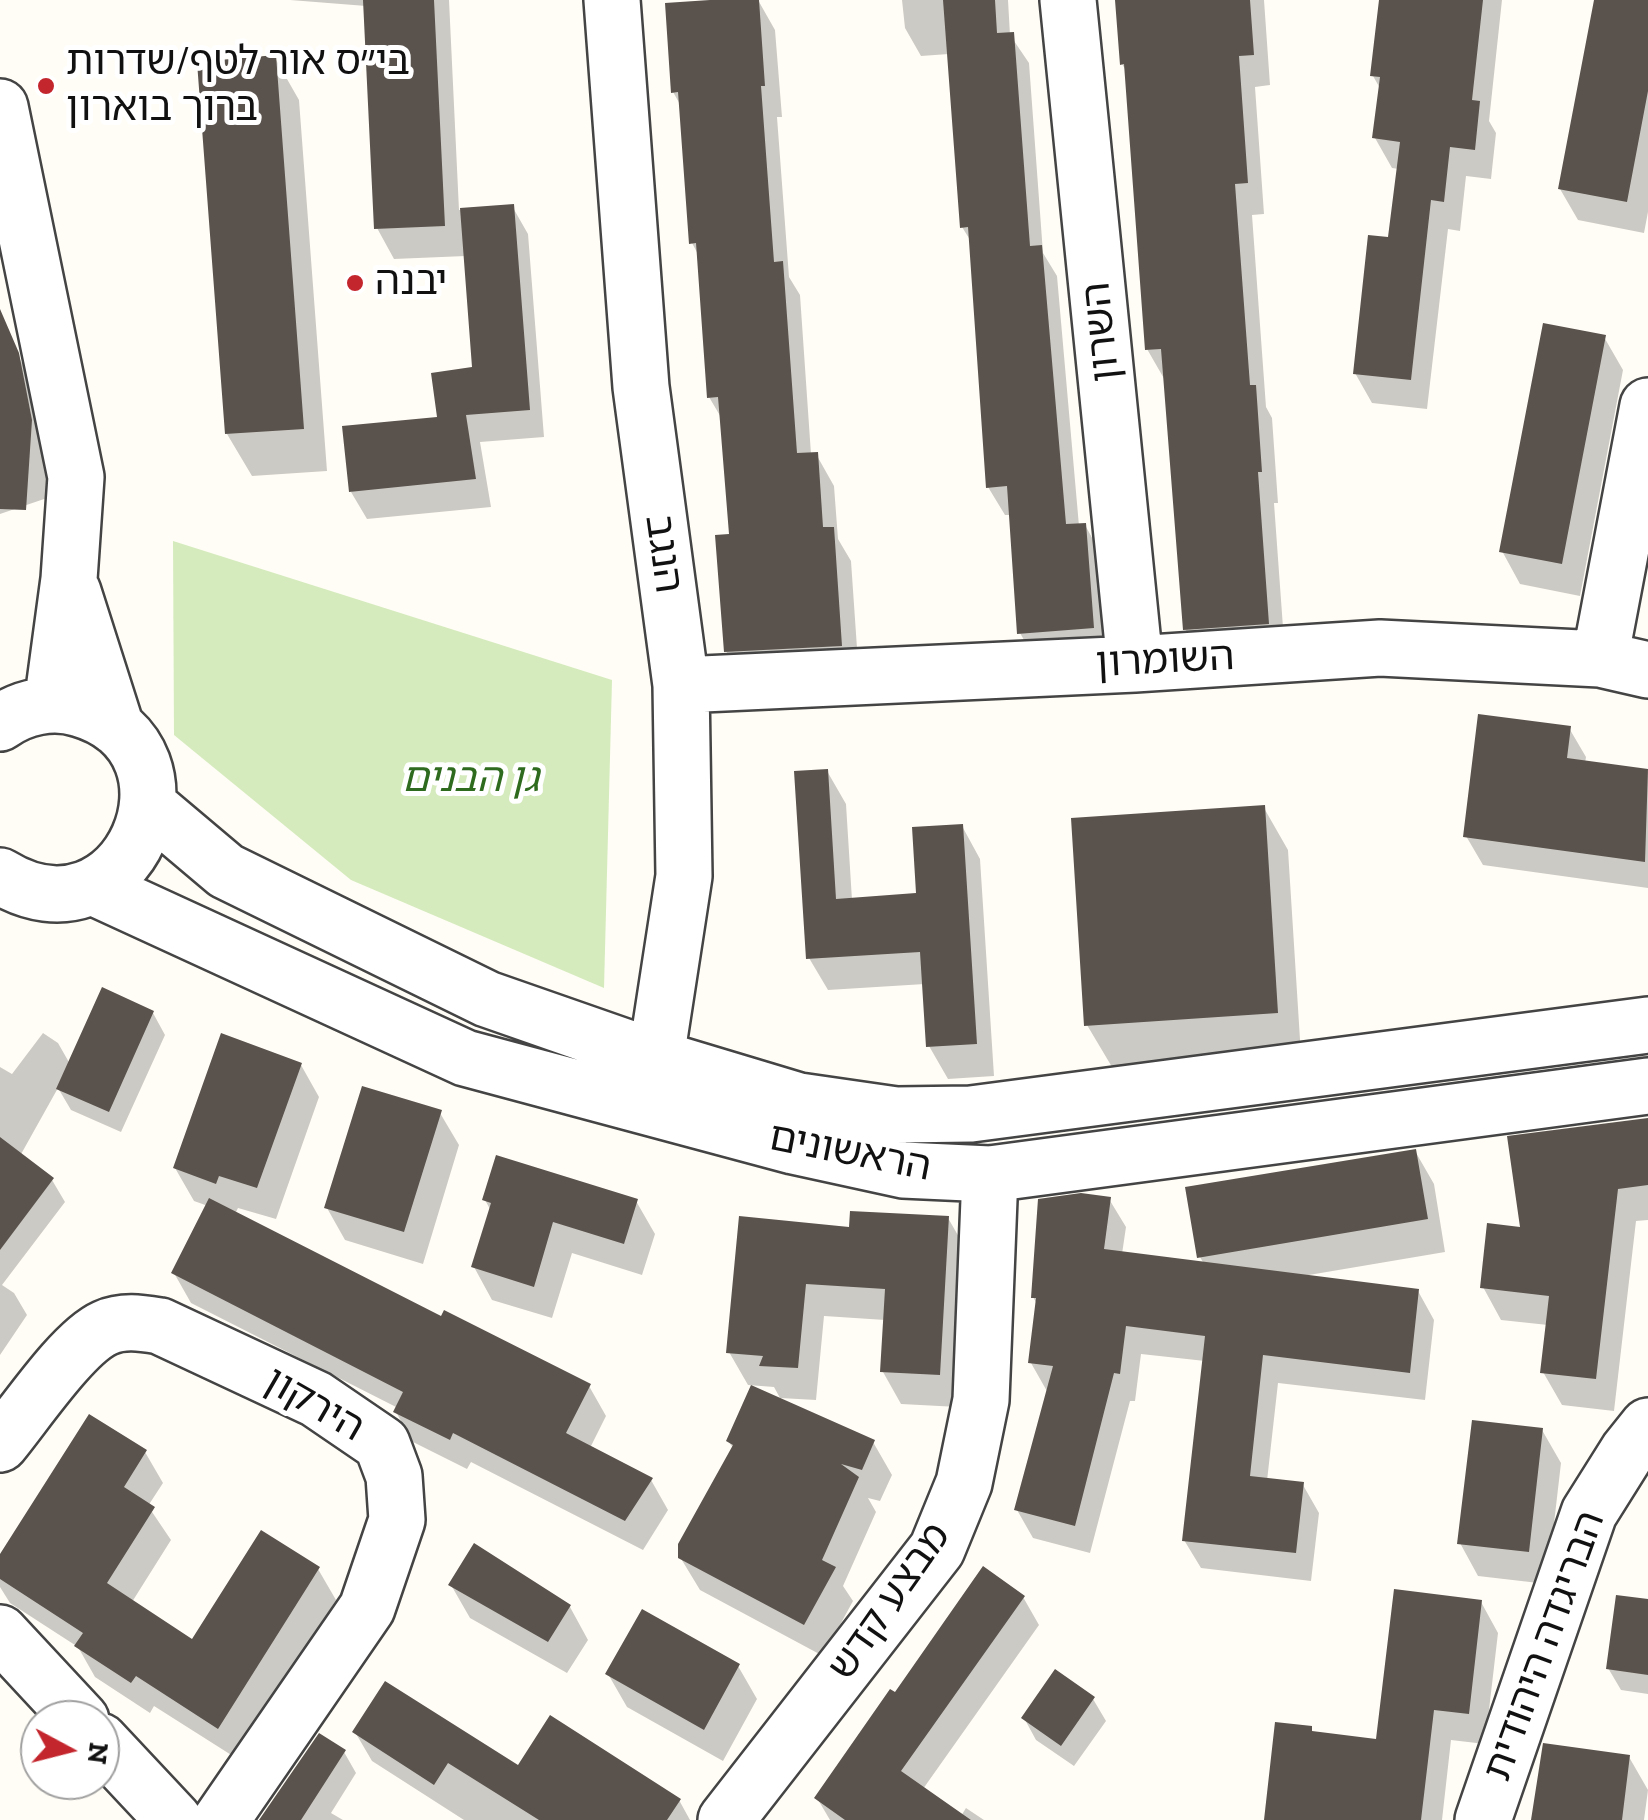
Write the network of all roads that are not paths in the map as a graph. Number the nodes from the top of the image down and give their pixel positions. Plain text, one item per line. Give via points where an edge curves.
1 (612, 0) edge
2 (1068, 0) edge
3 (0, 108) edge
4 (1648, 406) edge
5 (69, 579) junction
6 (1134, 664) junction
7 (1624, 664) edge
8 (681, 685) junction
9 (52, 704) junction
10 (0, 724) edge
11 (116, 727) junction
12 (149, 806) junction
13 (93, 886) junction
14 (5, 895) edge
15 (1648, 1025) edge
16 (655, 1082) junction
17 (1648, 1086) edge
18 (990, 1174) junction
19 (1648, 1426) edge
20 (0, 1444) edge
21 (0, 1633) edge
22 (62, 1700) edge
23 (120, 1762) edge
24 (174, 1820) edge
25 (221, 1820) edge
26 (726, 1820) edge
27 (1483, 1820) edge

1 - 8 street, הנגב via 641,387
2 - 6 street, השרון
3 - 5 street via 76,477
4 - 7 street
5 - 9 street
5 - 11 street
6 - 7 street, השומרון via 1380,648
6 - 8 street, השומרון
8 - 16 street, הנגב via 684,876
9 - 10 street
9 - 11 street via 97,714
11 - 12 street via 136,750
12 - 13 street via 141,840 121,867
12 - 16 street, הראשונים via 226,871
13 - 14 street
13 - 16 street, הראשונים via 466,1058
15 - 16 street, הראשונים via 971,1114 896,1115
16 - 18 street, הראשונים via 793,1146 904,1170
17 - 18 street, הראשונים
18 - 26 street, מבצע קדש via 980,1400 964,1483 937,1549
19 - 27 street, הבריגדה היהודית via 1589,1513
20 - 25 street, הירקון via 85,1340 107,1326 134,1322 160,1326 316,1399 382,1444 394,1476 396,1520 368,1608
21 - 22 street
23 - 24 street

